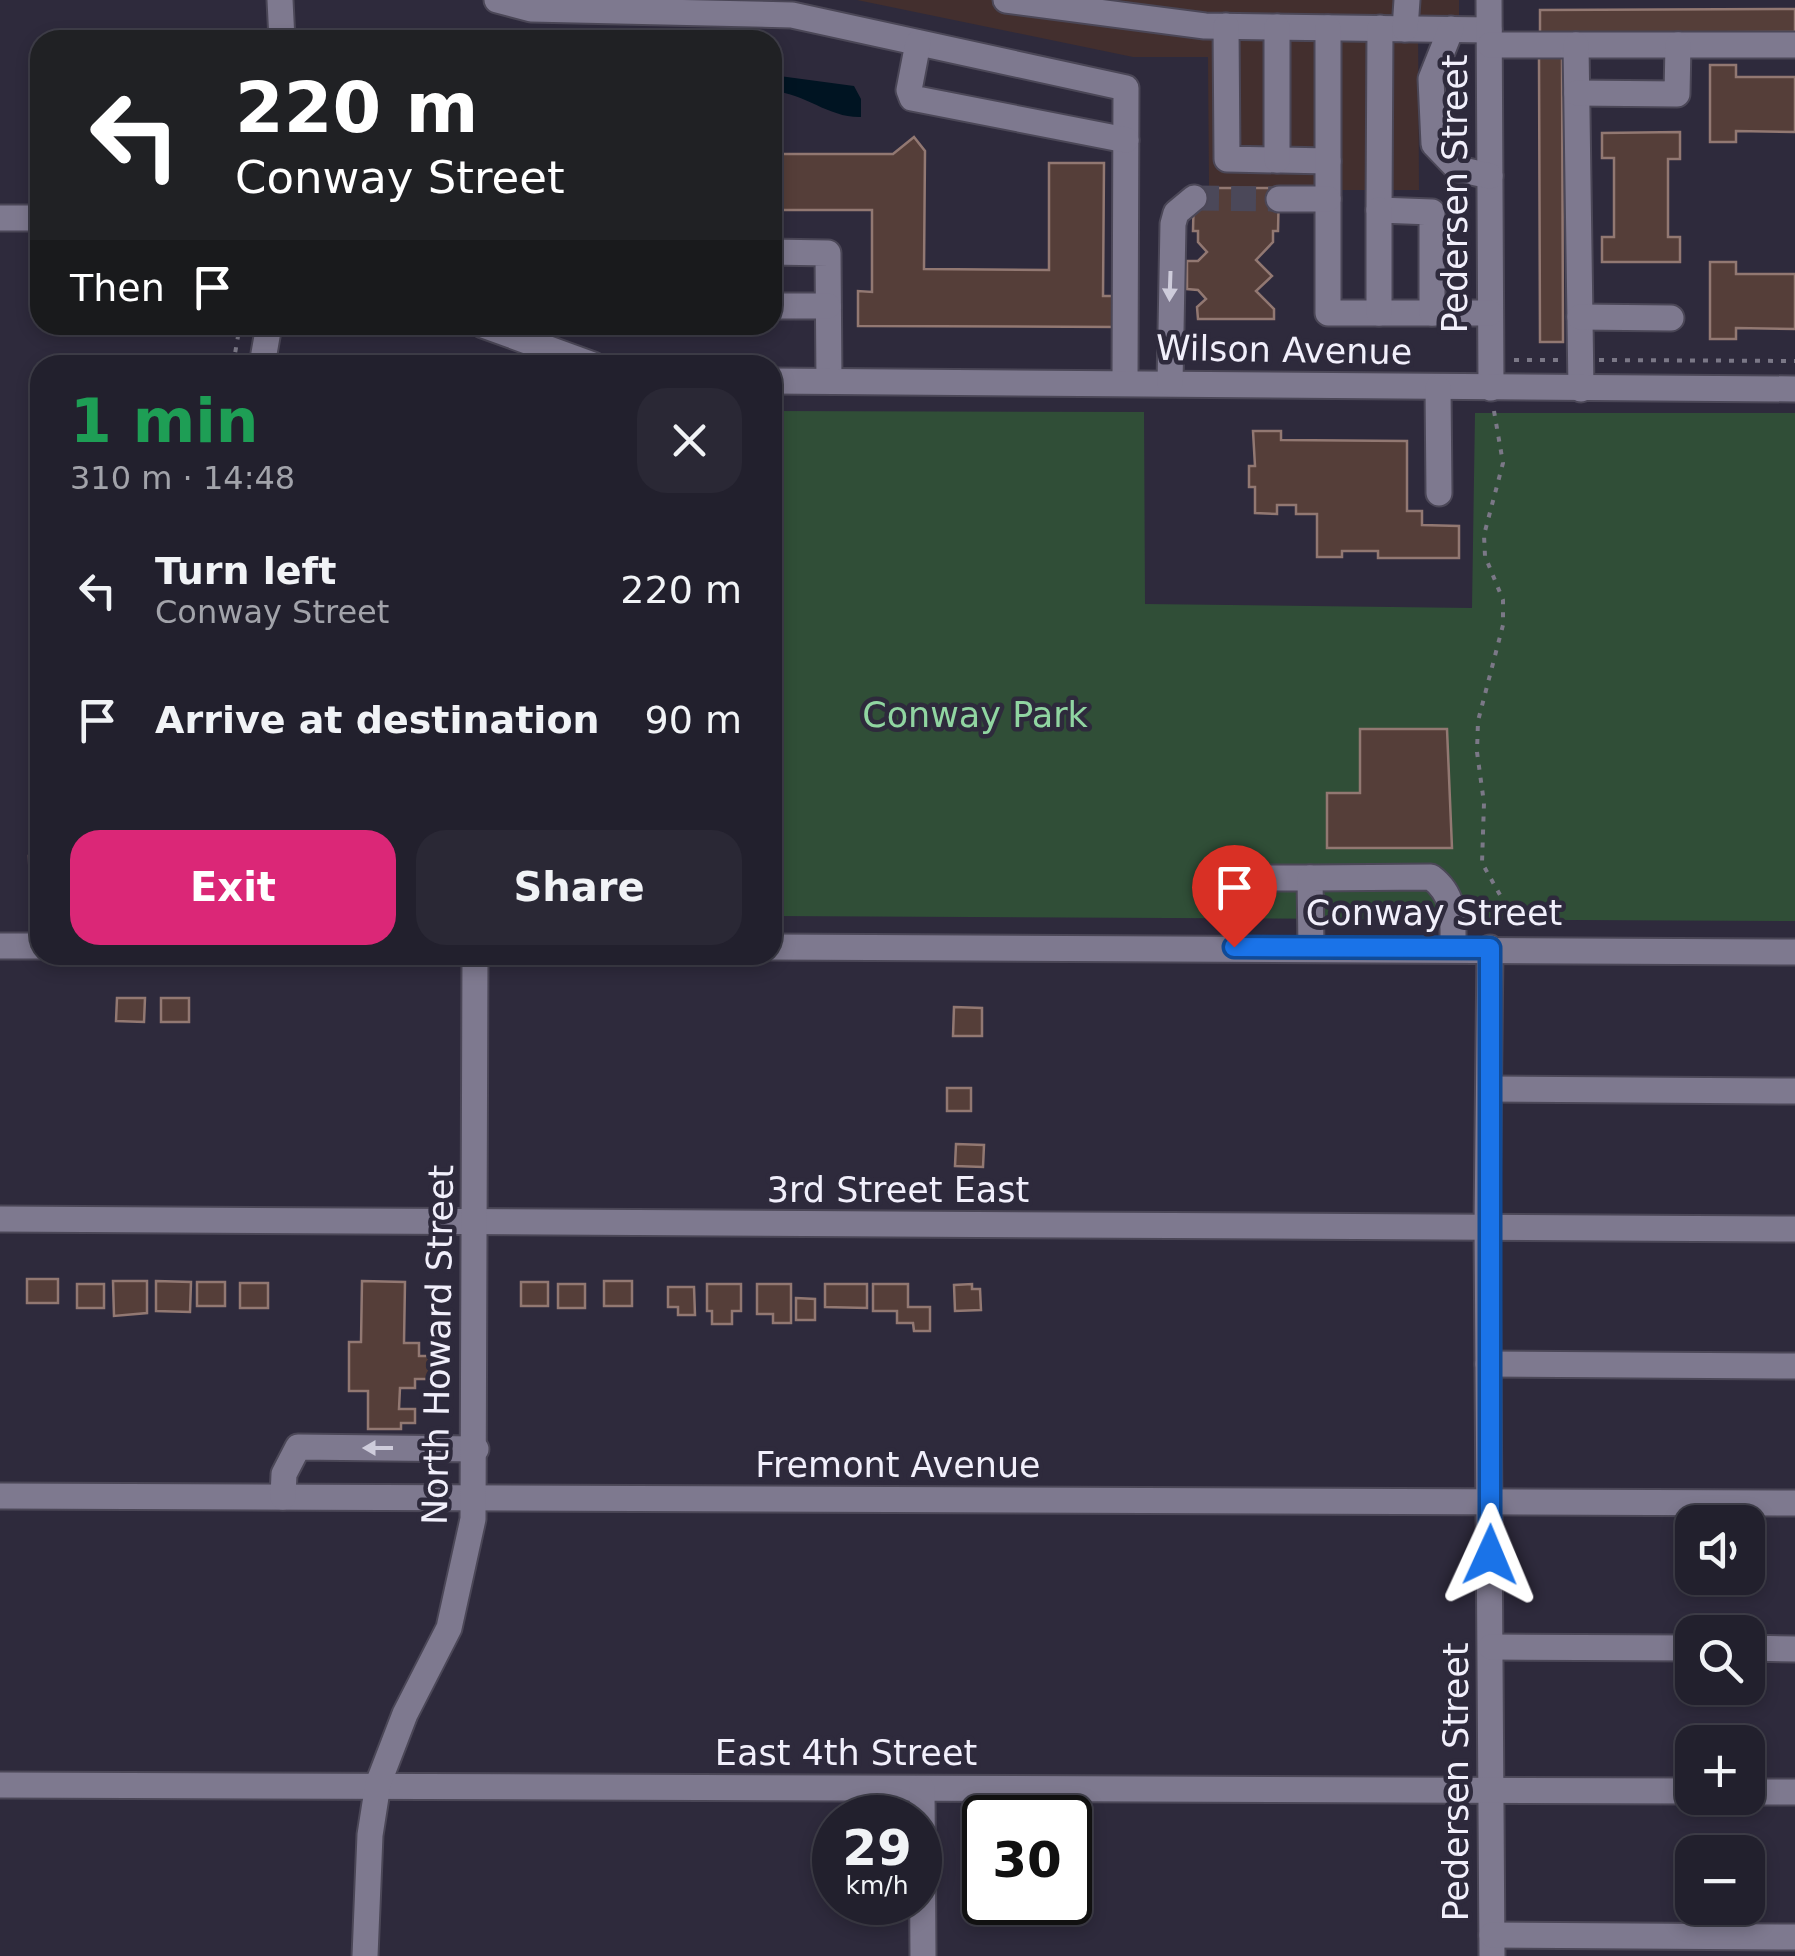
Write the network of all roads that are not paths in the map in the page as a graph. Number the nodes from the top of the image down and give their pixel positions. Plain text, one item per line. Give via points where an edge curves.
1 (280, 0) edge
2 (497, 0) edge
3 (1006, 0) edge
4 (1408, 0) edge
5 (1489, 0) edge
6 (1141, 9) edge
7 (1226, 26) junction
8 (1277, 27) junction
9 (1328, 28) junction
10 (1392, 28) junction
11 (1451, 29) junction
12 (282, 30) edge
13 (1489, 37) junction
14 (918, 43) junction
15 (1576, 44) junction
16 (1678, 44) junction
17 (1795, 44) edge
18 (1577, 94) junction
19 (1126, 140) junction
20 (1277, 160) junction
21 (1328, 160) junction
22 (1490, 176) junction
23 (1194, 198) dead end
24 (1279, 199) tunnel mouth
25 (1328, 199) junction
26 (1379, 210) junction
27 (0, 218) edge
28 (30, 218) edge
29 (0, 234) edge
30 (782, 252) edge
31 (782, 306) edge
32 (828, 306) junction
33 (1379, 313) junction
34 (1432, 313) junction
35 (1490, 313) junction
36 (1580, 317) junction
37 (1670, 318) dead end
38 (510, 335) edge
39 (565, 355) edge
40 (782, 381) edge
41 (829, 381) junction
42 (1126, 382) junction
43 (1170, 383) junction
44 (1438, 388) junction
45 (1491, 388) junction
46 (1581, 388) junction
47 (1795, 389) edge
48 (1439, 493) dead end
49 (1239, 878) dead end
50 (1310, 878) junction
51 (0, 946) edge
52 (30, 946) edge
53 (782, 947) edge
54 (1311, 947) junction
55 (1453, 948) junction
56 (1490, 948) junction
57 (1795, 952) edge
58 (475, 965) edge
59 (1491, 1089) junction
60 (1795, 1091) edge
61 (0, 1219) edge
62 (477, 1224) junction
63 (1487, 1226) junction
64 (1795, 1229) edge
65 (1488, 1364) junction
66 (1795, 1366) edge
67 (476, 1449) junction
68 (0, 1496) edge
69 (283, 1497) junction
70 (475, 1498) junction
71 (1490, 1503) junction
72 (1795, 1503) edge
73 (1491, 1647) junction
74 (1675, 1648) edge
75 (1765, 1648) edge
76 (1795, 1648) edge
77 (0, 1784) edge
78 (378, 1784) junction
79 (922, 1789) junction
80 (1490, 1790) junction
81 (1675, 1792) edge
82 (1765, 1792) edge
83 (1795, 1792) edge
84 (1795, 1937) edge
85 (1492, 1946) edge
86 (365, 1956) edge
87 (923, 1956) edge

1 - 12 street
2 - 14 street via 531,10 792,15
3 - 6 street
4 - 10 street
5 - 13 street, Pedersen Street
6 - 7 street
7 - 8 street
7 - 20 street via 1228,159
8 - 9 street
8 - 20 street
9 - 10 street
9 - 21 street
10 - 11 street
10 - 26 street
11 - 13 street
11 - 22 street via 1432,79 1434,144 1458,169
13 - 15 street
13 - 22 street, Pedersen Street
14 - 19 street via 1126,88
14 - 19 street via 912,98
15 - 16 street
15 - 18 street
16 - 17 street
16 - 18 street via 1677,94
18 - 36 street
19 - 42 street
20 - 21 street
21 - 25 street
22 - 35 street, Pedersen Street
23 -> 43 street via 1176,212 1173,224
24 - 25 street
25 - 33 street via 1328,313
26 - 33 street
26 - 34 street via 1432,212
27 - 28 street
27 - 29 street
30 - 32 street via 828,253
31 - 32 street
32 - 41 street
33 - 34 street
34 - 35 street
35 - 45 street, Pedersen Street
36 - 37 street
36 - 46 street
38 - 39 street
40 - 41 street, Wilson Avenue
41 - 42 street, Wilson Avenue
42 - 43 street, Wilson Avenue
43 - 44 street, Wilson Avenue
44 - 45 street, Wilson Avenue
44 - 48 street
45 - 46 street, Wilson Avenue
46 - 47 street, Wilson Avenue
49 - 50 street
50 - 54 street
50 - 55 street via 1431,878 1446,888 1452,904
51 - 52 street
53 - 54 street, Conway Street
54 - 55 street, Conway Street
55 - 56 street, Conway Street
56 - 57 street, Conway Street
56 - 59 street, Pedersen Street
58 - 62 street, North Howard Street
59 - 60 street
59 - 63 street, Pedersen Street
61 - 62 street, 3rd Street East
62 - 63 street, 3rd Street East
62 - 67 street, North Howard Street
63 - 64 street, 3rd Street East
63 - 65 street, Pedersen Street
65 - 66 street
65 - 71 street, Pedersen Street
67 -> 69 street via 298,1447 284,1474
67 - 70 street, North Howard Street
68 - 69 street, Fremont Avenue
69 - 70 street, Fremont Avenue
70 - 71 street, Fremont Avenue
70 - 78 street, North Howard Street via 449,1628
71 - 72 street, Fremont Avenue
71 - 73 street, Pedersen Street
73 - 74 street
73 - 80 street, Pedersen Street
75 - 76 street
77 - 78 street, East 4th Street
78 - 79 street, East 4th Street
78 - 86 street, North Howard Street
79 - 80 street, East 4th Street
79 - 87 street
80 - 81 street, East 4th Street
80 - 85 street, Pedersen Street
82 - 83 street
84 - 85 street

